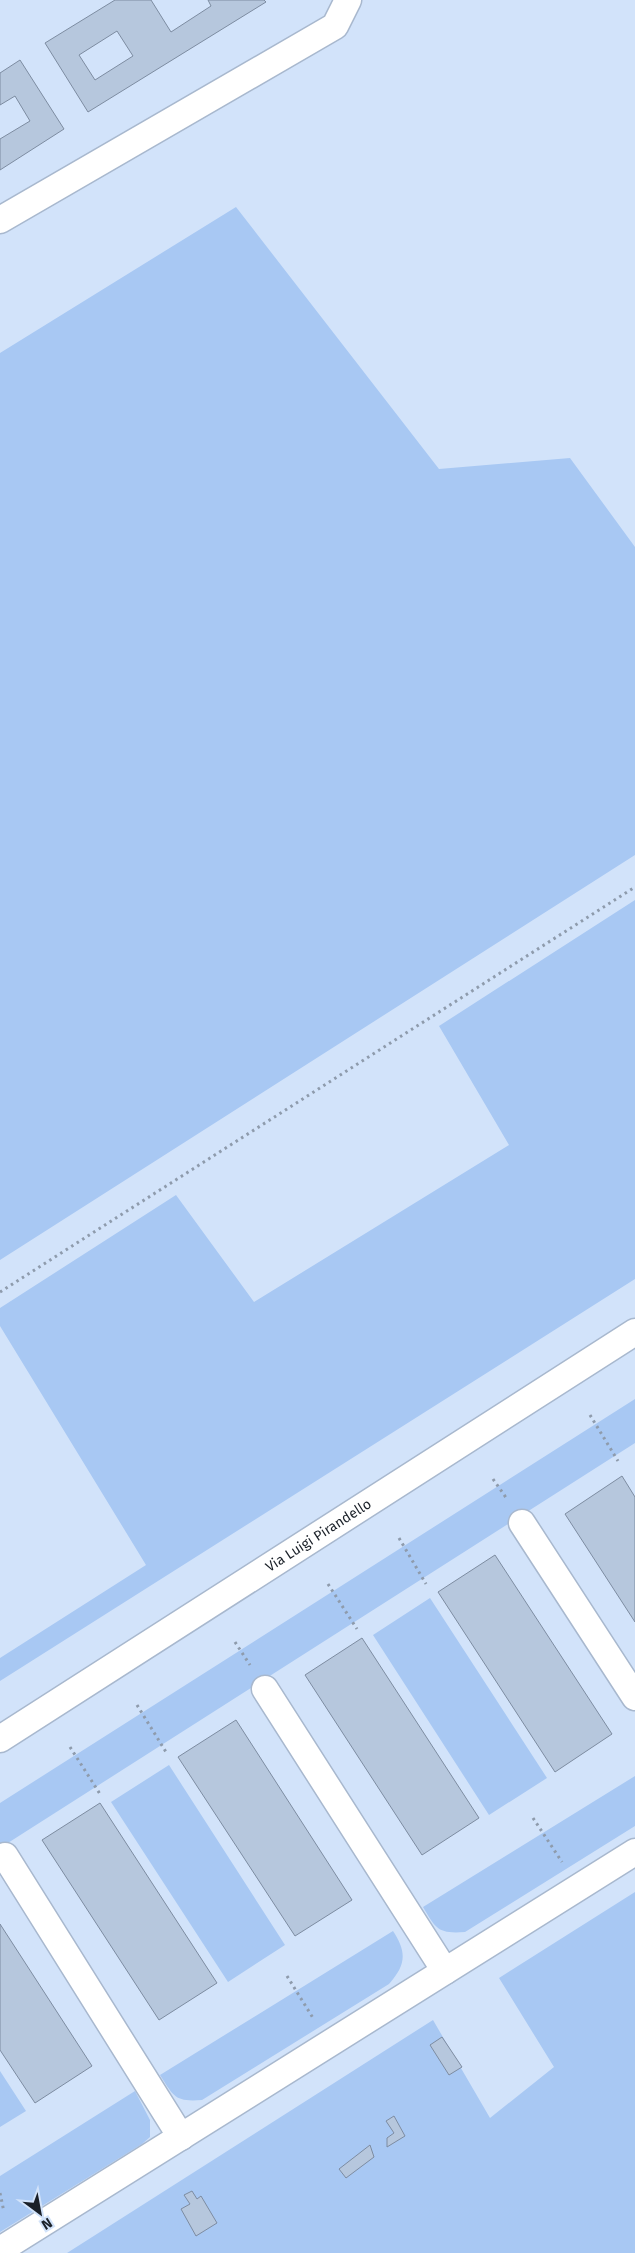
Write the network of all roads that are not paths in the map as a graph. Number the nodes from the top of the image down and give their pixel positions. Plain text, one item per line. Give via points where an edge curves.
1 (348, 0) edge
2 (0, 220) edge
3 (635, 1332) edge
4 (522, 1523) dead end
5 (265, 1688) dead end
6 (635, 1697) edge
7 (0, 1739) edge
8 (635, 1852) edge
9 (4, 1856) dead end
10 (446, 1971) junction
11 (181, 2137) junction
12 (0, 2250) edge

1 - 2 street via 335,26
3 - 7 street, Via Luigi Pirandello
4 - 6 street
5 - 10 street
8 - 10 street
9 - 11 street
10 - 11 street
11 - 12 street

